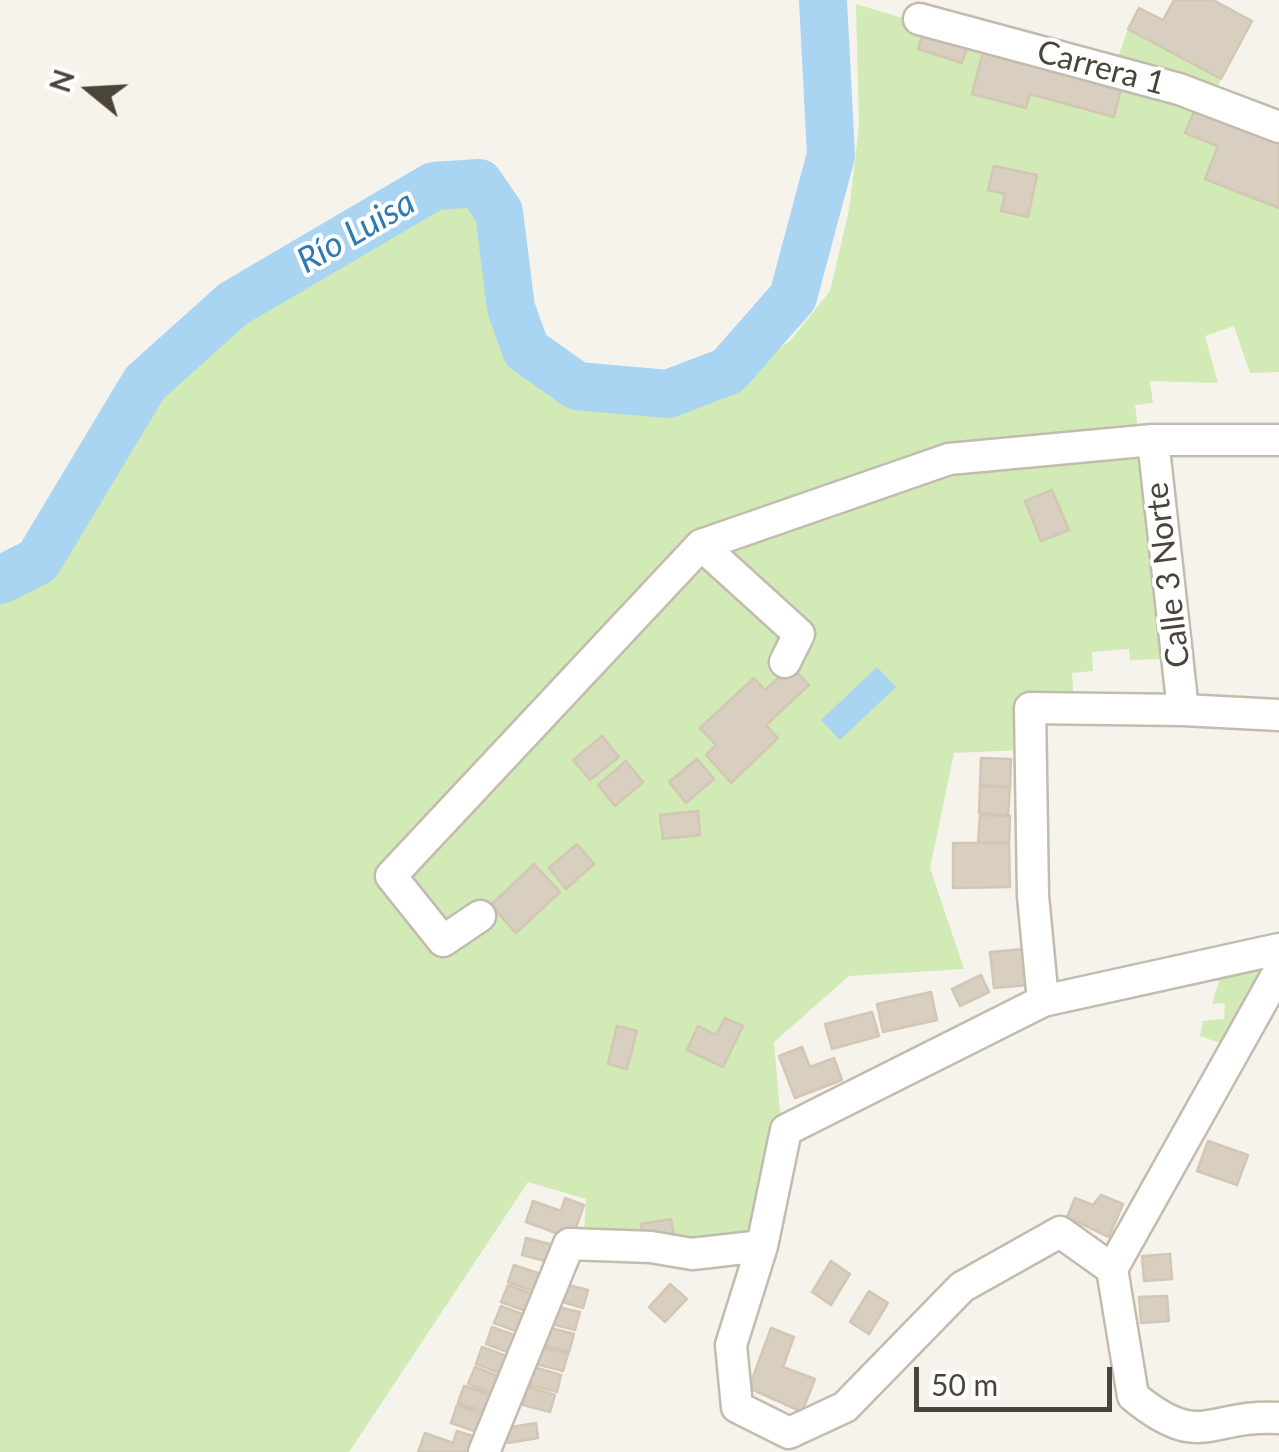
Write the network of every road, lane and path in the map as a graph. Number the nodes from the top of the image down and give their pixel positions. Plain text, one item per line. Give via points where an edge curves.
1 (920, 19) dead end
2 (1279, 127) edge
3 (1152, 440) junction
4 (1279, 440) edge
5 (701, 545) junction
6 (785, 662) dead end
7 (1184, 710) junction
8 (1279, 716) edge
9 (480, 916) dead end
10 (1279, 949) edge
11 (1279, 971) edge
12 (1043, 1001) junction
13 (762, 1246) junction
14 (1112, 1269) junction
15 (1279, 1418) edge
16 (484, 1452) edge

1 - 2 street, Carrera 1 via 1179,89
3 - 4 street
3 - 5 street via 949,459
3 - 7 street, Calle 3 Norte
5 - 6 street via 799,634
5 - 9 street via 391,876 443,941
7 - 8 street
7 - 12 street via 1030,708
10 - 12 street
11 - 14 street
12 - 13 street via 786,1130
13 - 14 street via 732,1345 737,1407 789,1434 845,1407 962,1287 1060,1232
13 - 16 street via 692,1254 569,1244
14 - 15 street via 1133,1396 1161,1420 1195,1430

